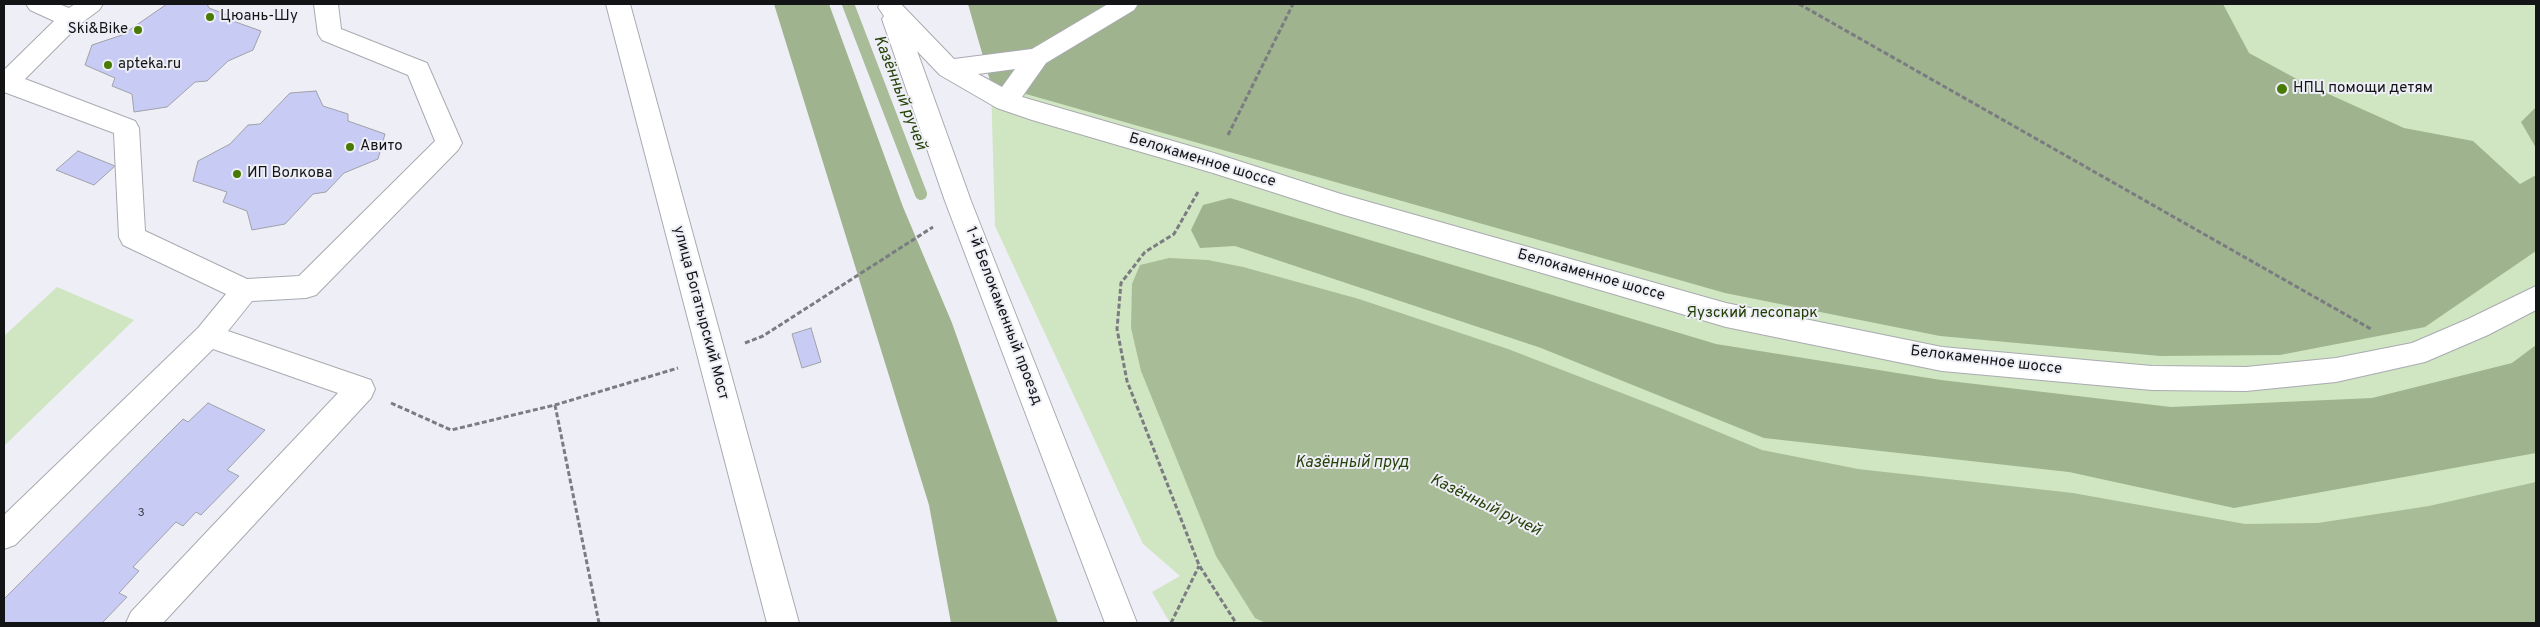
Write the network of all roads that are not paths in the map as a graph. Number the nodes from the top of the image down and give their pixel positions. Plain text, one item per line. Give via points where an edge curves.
1 (38, 4) edge
2 (91, 4) edge
3 (326, 4) edge
4 (618, 4) edge
5 (1126, 4) edge
6 (889, 6) edge
7 (71, 19) junction
8 (1037, 57) junction
9 (948, 69) junction
10 (5, 82) edge
11 (1006, 101) junction
12 (245, 290) junction
13 (2536, 297) edge
14 (208, 336) junction
15 (4, 535) edge
16 (142, 623) edge
17 (782, 623) edge
18 (1121, 623) edge

1 - 7 street
2 - 7 street
3 - 12 street via 330,34 418,69 449,143 306,288
4 - 17 street, улица Богатырский Мост
5 - 8 street
6 - 9 street, Белокаменное шоссе
6 - 18 street, 1-й Белокаменный проезд via 961,208
7 - 10 street
8 - 9 street
8 - 11 street
9 - 11 street, Белокаменное шоссе
10 - 12 street via 126,128 132,237
11 - 13 street, Белокаменное шоссе via 1341,204 1726,315 1942,359 2152,378 2246,379 2336,370 2415,354
12 - 14 street
14 - 15 street
14 - 16 street via 361,389

